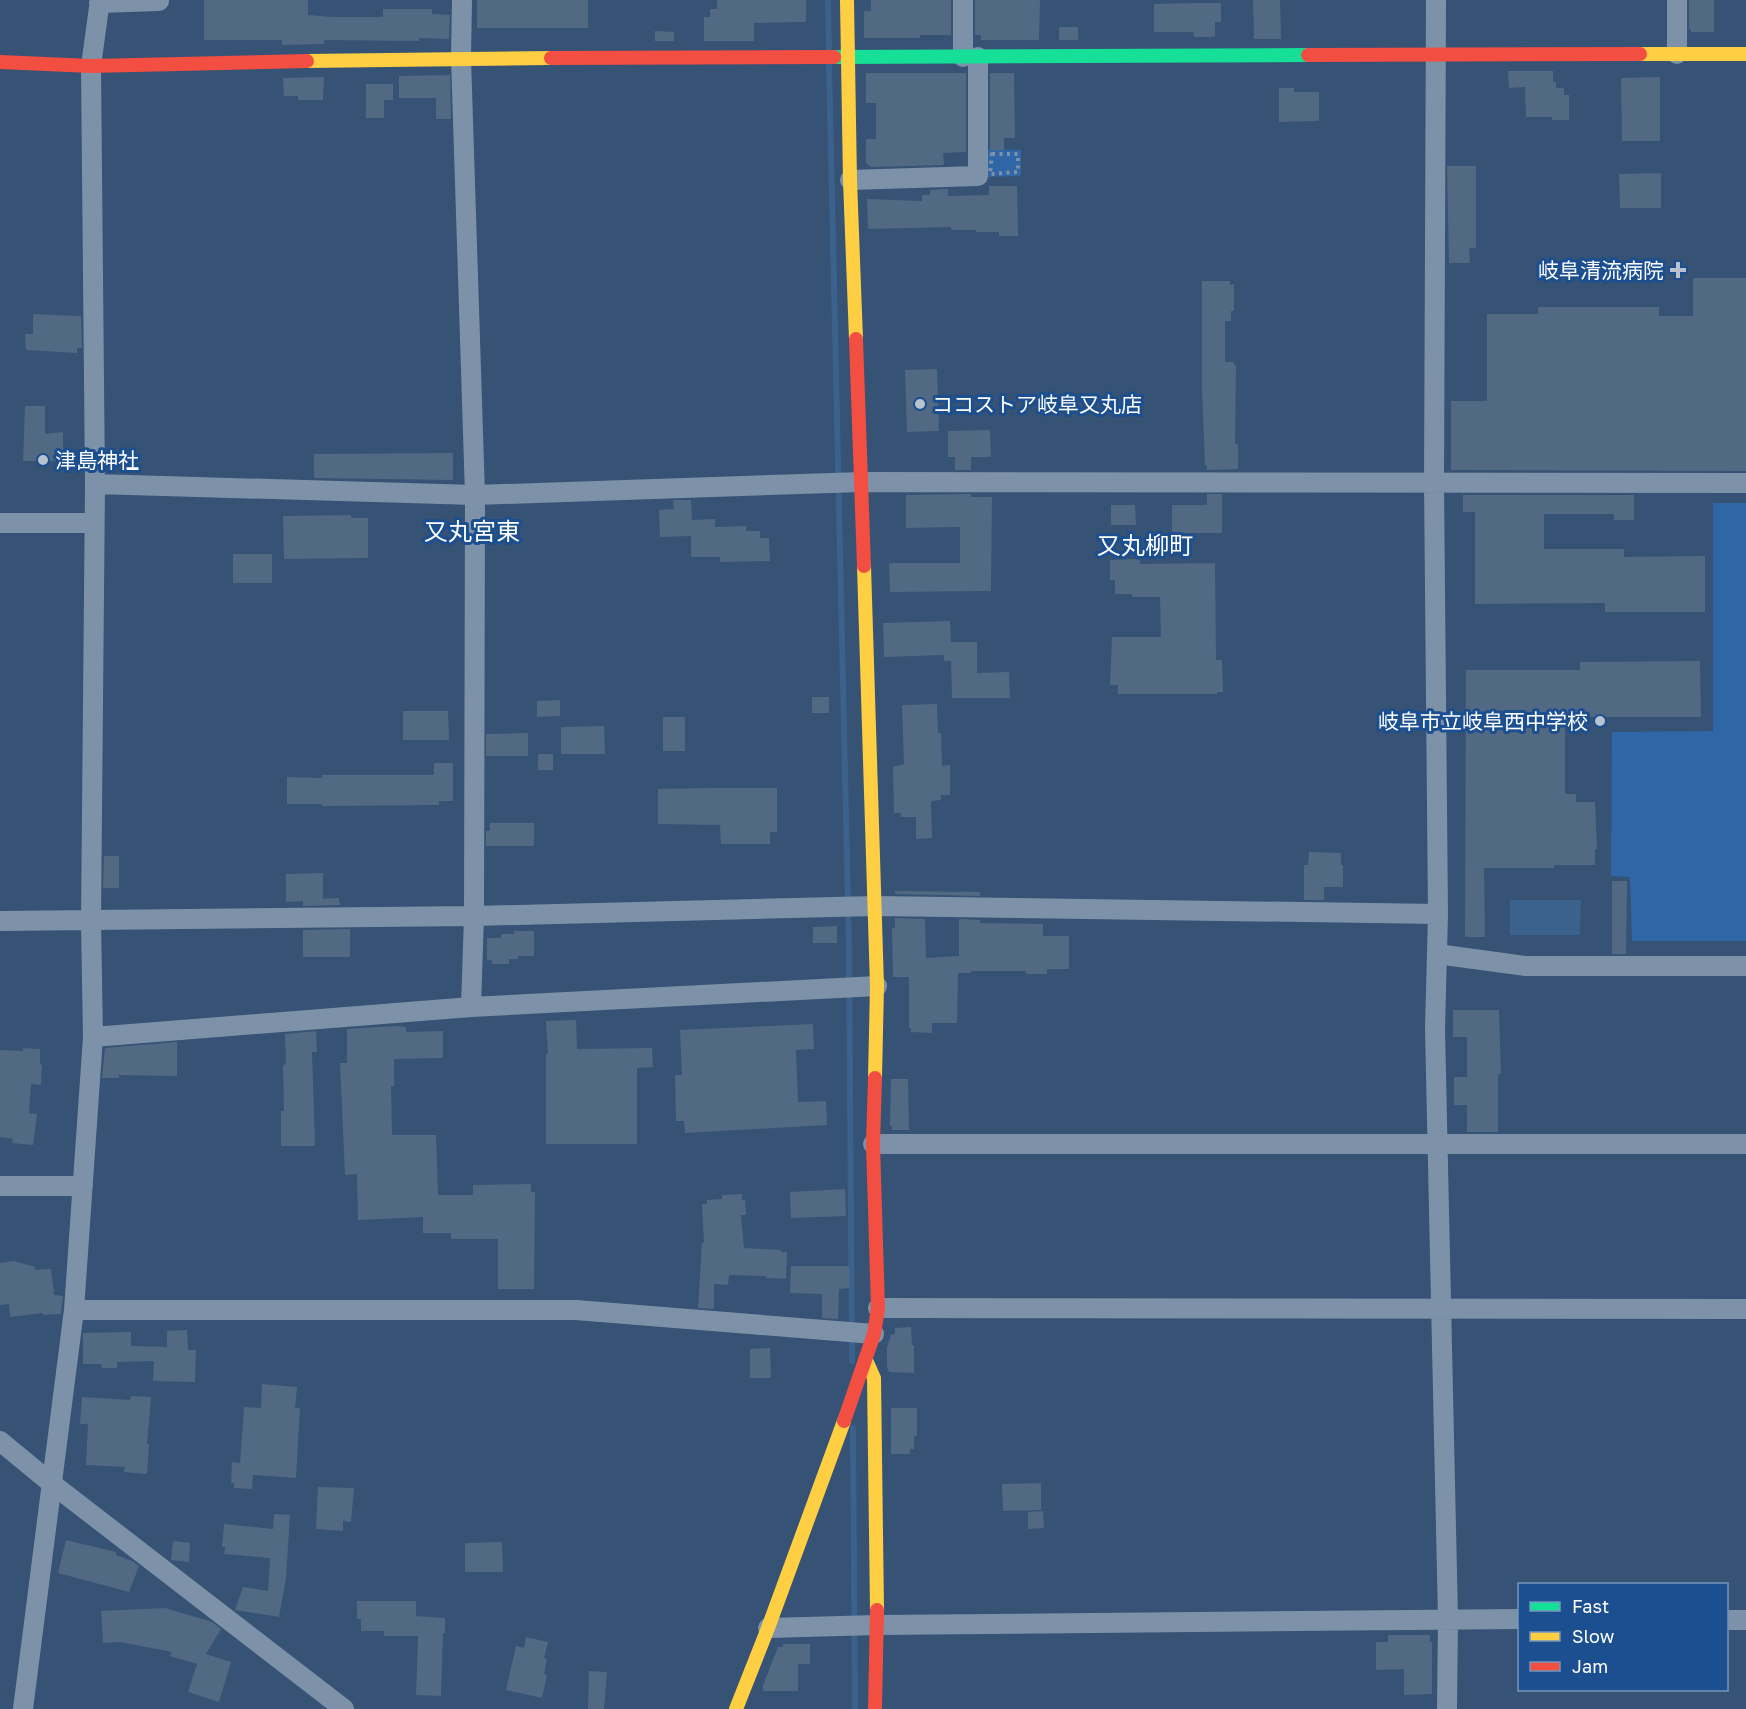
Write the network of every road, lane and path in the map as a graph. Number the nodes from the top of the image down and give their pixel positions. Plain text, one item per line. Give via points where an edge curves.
1 (462, 0) edge
2 (847, 0) edge
3 (963, 0) edge
4 (1436, 0) edge
5 (1677, 0) edge
6 (99, 2) edge
7 (159, 2) dead end
8 (1677, 54) junction
9 (1746, 54) edge
10 (1437, 55) junction
11 (849, 56) junction
12 (970, 57) junction
13 (461, 58) junction
14 (0, 62) edge
15 (91, 66) junction
16 (992, 154) joint
17 (850, 180) junction
18 (862, 482) junction
19 (1434, 483) junction
20 (1746, 483) edge
21 (95, 484) junction
22 (475, 495) junction
23 (0, 523) edge
24 (93, 523) junction
25 (875, 906) junction
26 (1438, 914) junction
27 (474, 916) junction
28 (0, 921) edge
29 (91, 921) junction
30 (1437, 954) junction
31 (1746, 966) edge
32 (877, 986) junction
33 (471, 1007) junction
34 (93, 1036) junction
35 (873, 1144) junction
36 (1746, 1144) edge
37 (1437, 1145) junction
38 (0, 1186) edge
39 (83, 1186) junction
40 (878, 1308) junction
41 (1440, 1308) junction
42 (1746, 1308) edge
43 (74, 1310) junction
44 (874, 1334) junction
45 (866, 1360) junction
46 (0, 1441) edge
47 (51, 1483) junction
48 (1448, 1619) junction
49 (1518, 1619) edge
50 (1728, 1620) edge
51 (1746, 1620) edge
52 (877, 1625) junction
53 (768, 1628) junction
54 (23, 1709) edge
55 (344, 1709) edge
56 (736, 1709) edge
57 (875, 1709) edge
58 (1447, 1709) edge

1 - 13 street
2 - 11 street
3 - 12 street
4 - 10 street
5 - 8 street
6 - 7 street
6 - 15 street
8 - 9 street
8 - 10 street
10 - 12 street
10 - 19 street
11 - 12 street
11 - 13 street
11 - 17 street
12 - 17 street via 978,176
13 - 15 street
13 - 22 street
14 - 15 street
15 - 21 street
16 - 16 path via 1018,154 1018,172 990,174
17 - 18 street
18 - 19 street
18 - 22 street
18 - 25 street
19 - 20 street
19 - 26 street
21 - 22 street
21 - 24 street
22 - 27 street
23 - 24 street
24 - 29 street
25 - 26 street
25 - 27 street
25 - 32 street
26 - 30 street
27 - 29 street
27 - 33 street
28 - 29 street
29 - 34 street
30 - 31 street via 1526,966
30 - 37 street
32 - 33 street
32 - 35 street
33 - 34 street
34 - 39 street
35 - 37 street
35 - 40 street
36 - 37 street
37 - 41 street
38 - 39 street
39 - 43 street
40 - 41 street
40 - 44 street
41 - 42 street
41 - 48 street
43 - 44 street via 576,1310
43 - 47 street
44 - 45 street
45 - 52 street via 874,1378
45 - 53 street
46 - 47 street
47 - 54 street
47 - 55 street
48 - 49 street
48 - 52 street
48 - 58 street
50 - 51 street
52 - 53 street
52 - 57 street
53 - 56 street

